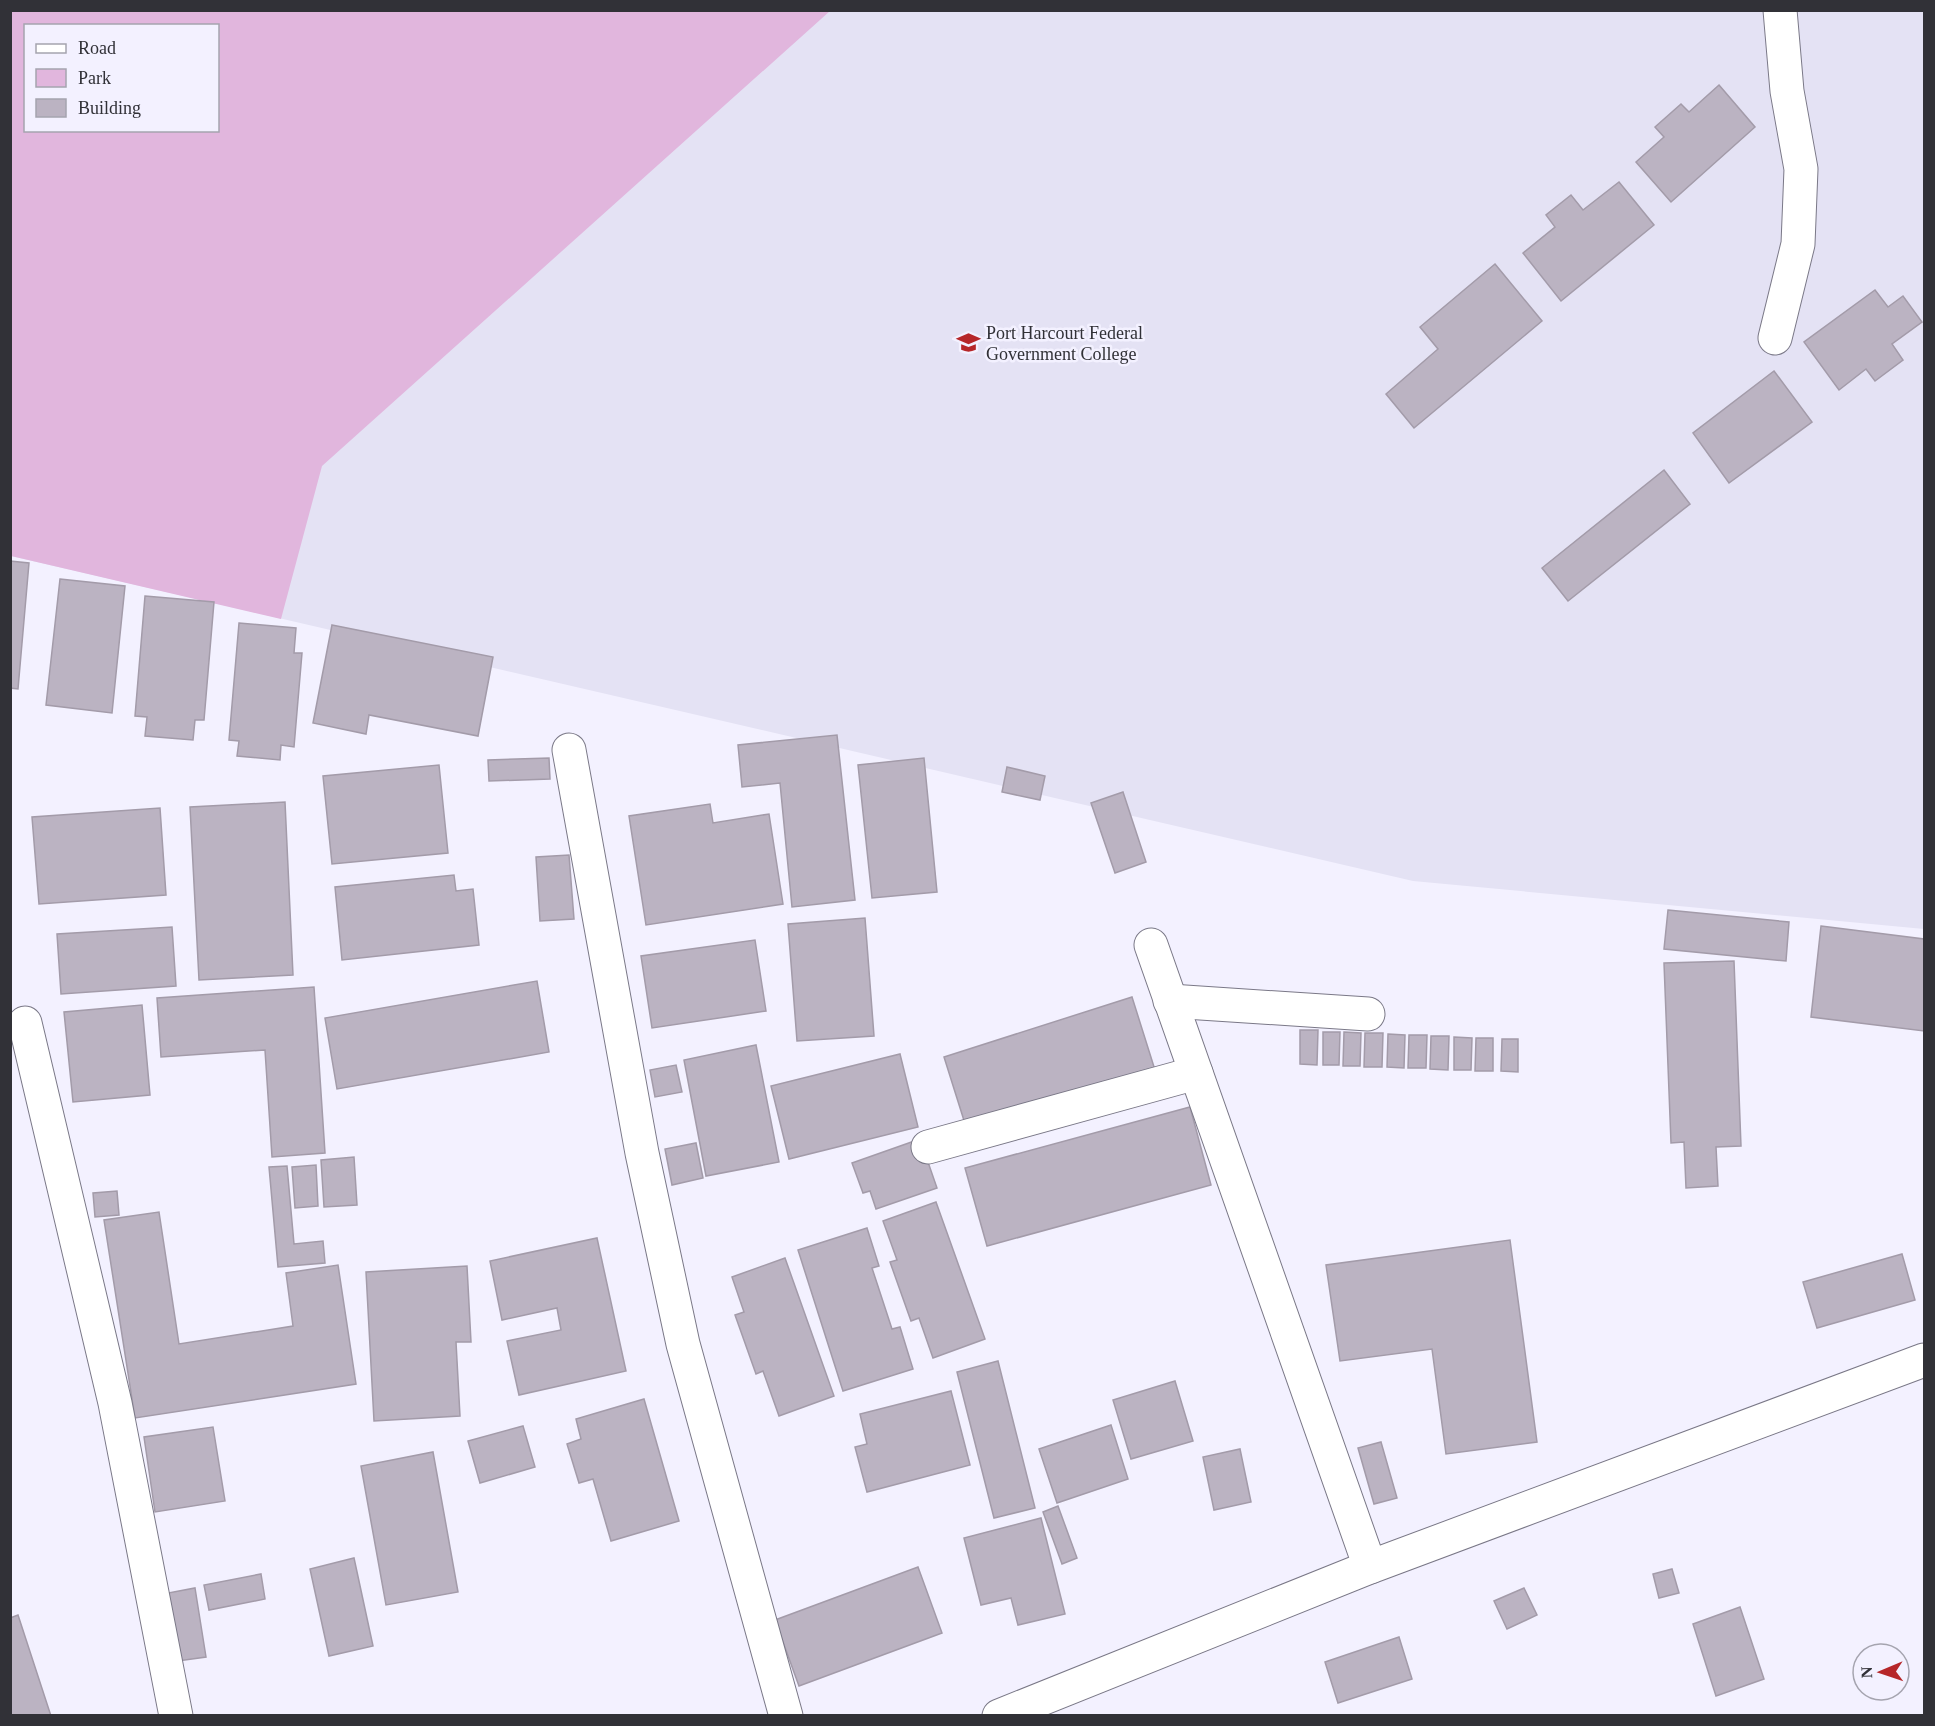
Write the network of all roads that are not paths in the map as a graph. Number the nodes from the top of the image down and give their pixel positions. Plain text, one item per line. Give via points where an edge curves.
1 (1780, 10) edge
2 (1775, 338) dead end
3 (569, 750) dead end
4 (1151, 945) dead end
5 (1170, 1000) junction
6 (1368, 1014) dead end
7 (25, 1023) dead end
8 (1196, 1073) junction
9 (928, 1147) dead end
10 (1924, 1360) edge
11 (1370, 1567) junction
12 (176, 1716) edge
13 (786, 1716) edge
14 (999, 1716) edge

1 - 2 street via 1787,91 1802,168 1798,244
3 - 13 street via 642,1153 681,1333
4 - 5 street
5 - 6 street
5 - 8 street
7 - 12 street via 115,1403
8 - 9 street
8 - 11 street
10 - 11 street
11 - 14 street

